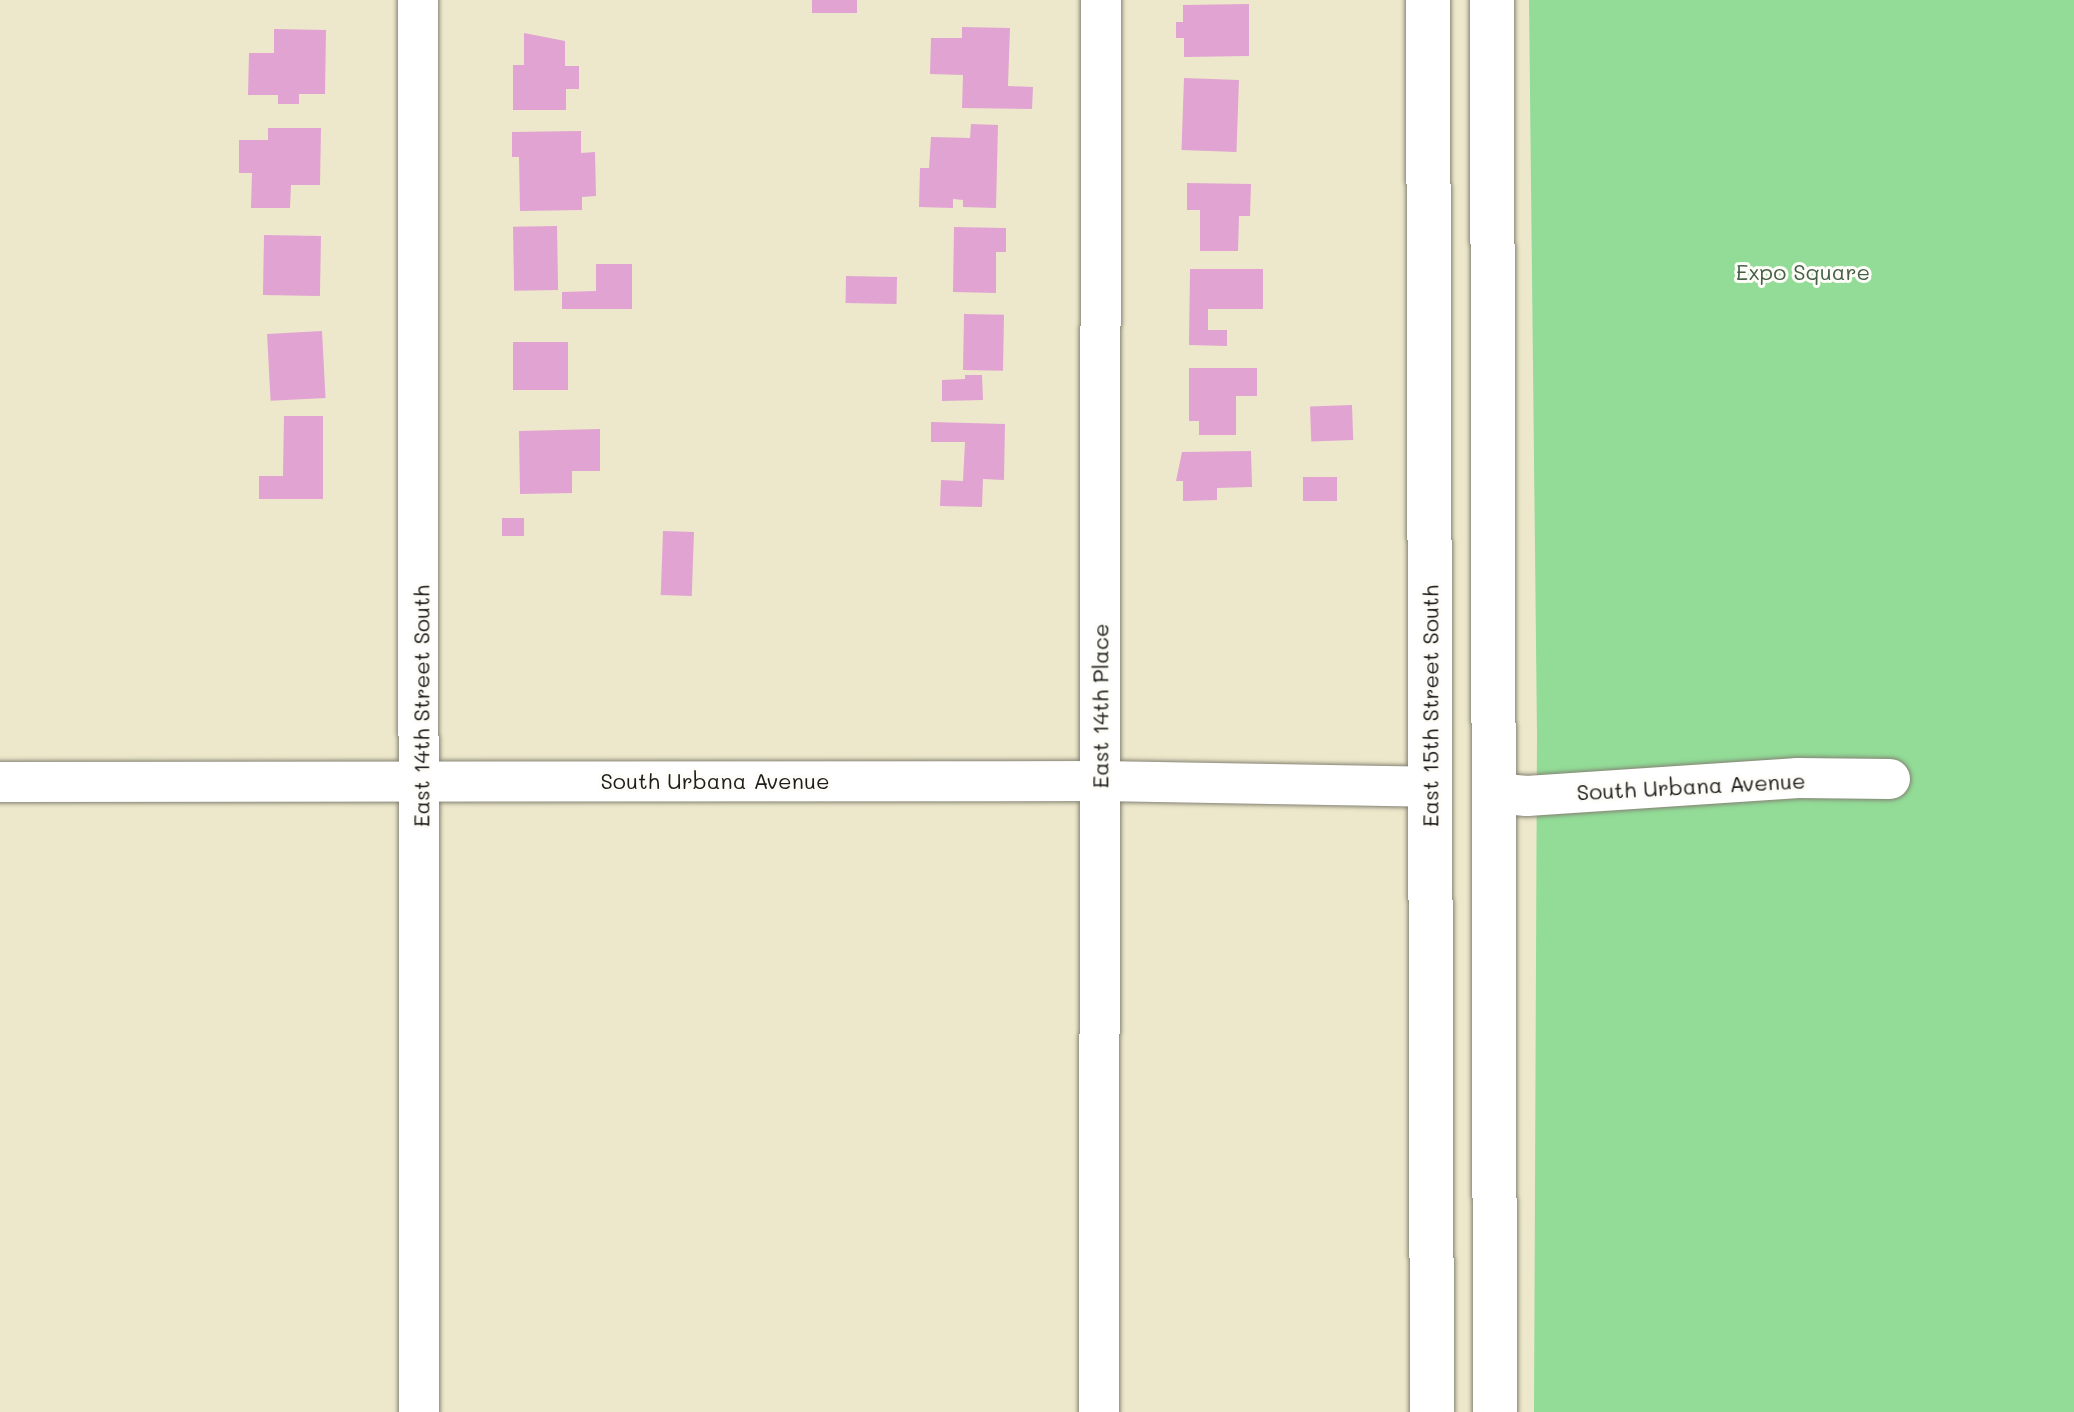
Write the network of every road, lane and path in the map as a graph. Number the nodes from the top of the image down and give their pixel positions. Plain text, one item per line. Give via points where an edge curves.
1 (418, 0) edge
2 (1101, 0) edge
3 (1428, 0) edge
4 (1492, 0) edge
5 (1890, 779) dead end
6 (421, 780) junction
7 (1100, 781) junction
8 (0, 782) edge
9 (1429, 787) junction
10 (1493, 793) junction
11 (419, 1412) edge
12 (1099, 1412) edge
13 (1432, 1412) edge
14 (1495, 1412) edge

1 - 6 street, East 14th Street South
2 - 7 street, East 14th Place
3 - 9 main road, East 15th Street South
4 - 10 main road
5 - 10 street, South Urbana Avenue via 1798,778 1527,796
6 - 7 street, South Urbana Avenue
6 - 8 street, South Urbana Avenue
6 - 11 street, East 14th Street South
7 - 9 street, South Urbana Avenue
7 - 12 street, East 14th Place
9 - 10 main road
9 - 13 main road, East 15th Street South
10 - 14 main road

